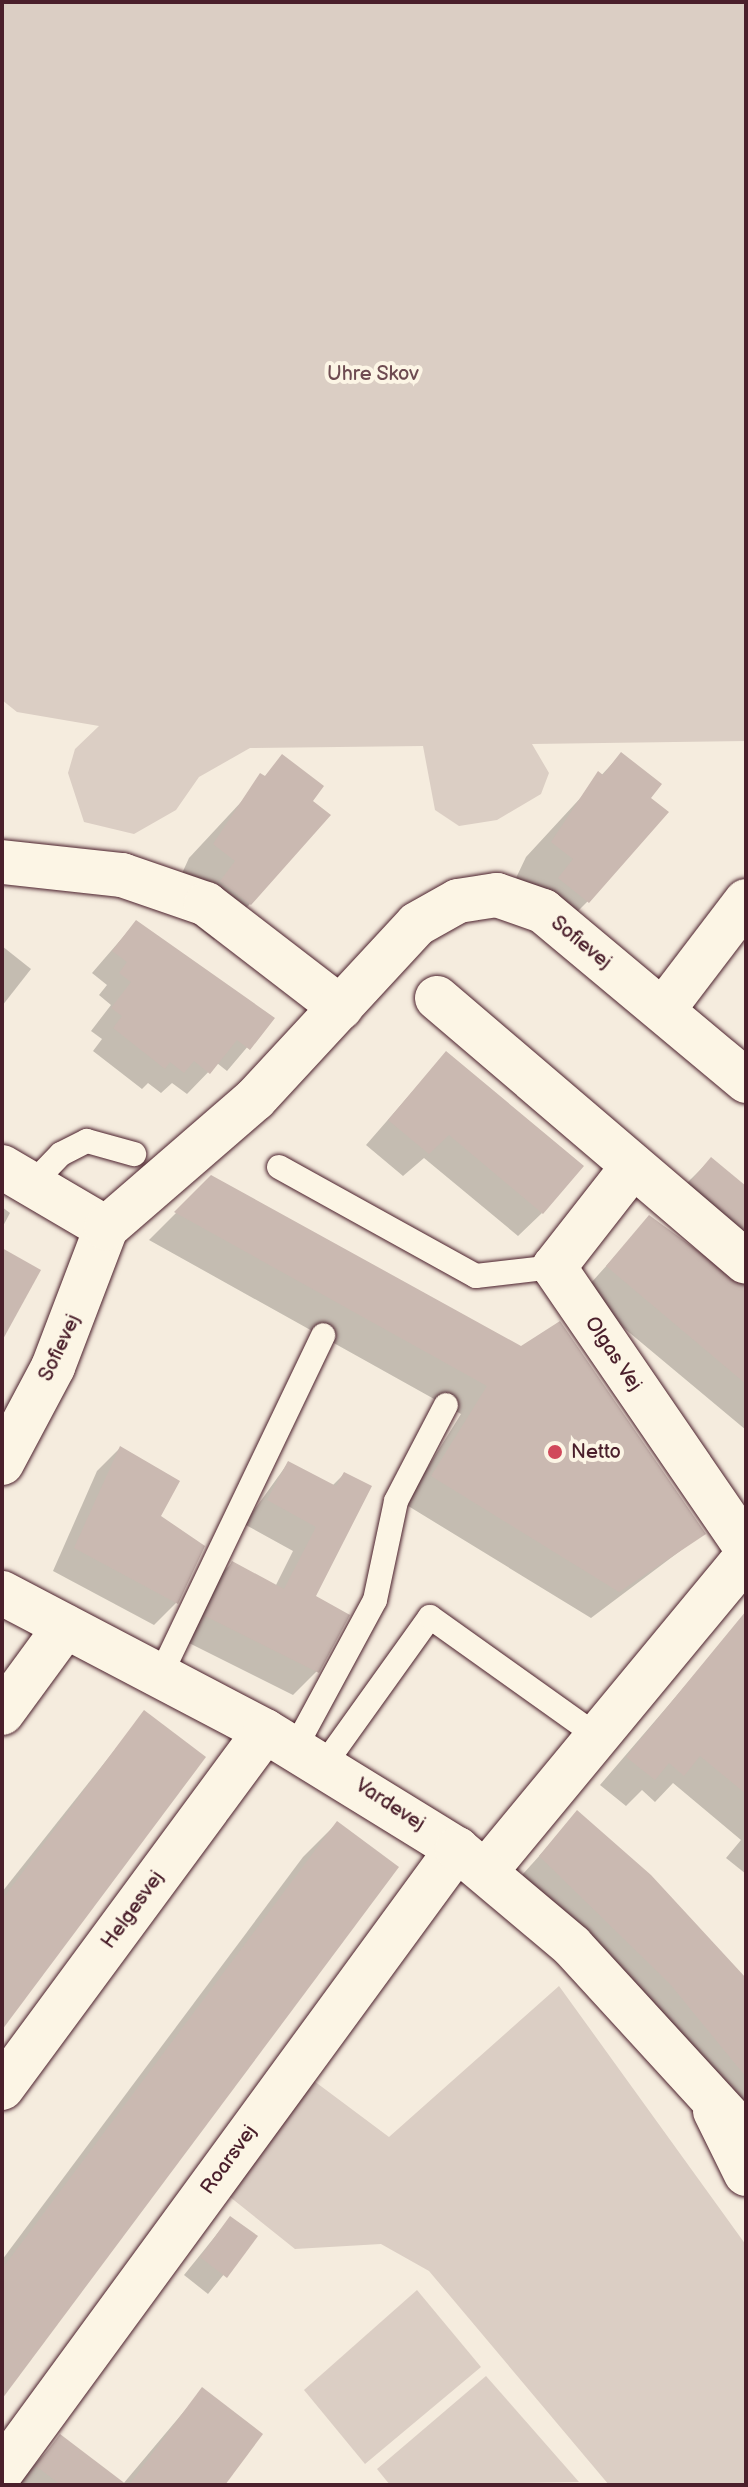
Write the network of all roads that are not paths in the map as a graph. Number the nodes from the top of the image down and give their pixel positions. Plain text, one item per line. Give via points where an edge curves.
1 (2, 862) edge
2 (746, 901) edge
3 (437, 998) dead end
4 (341, 1008) junction
5 (663, 1010) junction
6 (746, 1081) edge
7 (134, 1154) dead end
8 (633, 1166) junction
9 (279, 1167) dead end
10 (15, 1177) edge
11 (106, 1228) junction
12 (746, 1262) edge
13 (554, 1267) junction
14 (323, 1335) dead end
15 (446, 1405) dead end
16 (2, 1463) edge
17 (746, 1547) edge
18 (746, 1557) edge
19 (2, 1593) edge
20 (65, 1627) junction
21 (159, 1678) junction
22 (2, 1713) edge
23 (598, 1737) junction
24 (295, 1748) junction
25 (471, 1860) junction
26 (2, 2088) edge
27 (712, 2106) junction
28 (746, 2136) edge
29 (746, 2174) edge
30 (2, 2471) edge

1 - 4 street via 122,875 206,904
2 - 5 street
3 - 8 street
4 - 5 street, Sofievej via 417,924 458,901 497,895 543,911
4 - 11 street, Sofievej via 255,1099
5 - 6 street, Sofievej
7 - 10 lane via 87,1141
8 - 12 street
8 - 13 street
9 - 13 lane via 476,1276
10 - 11 street
11 - 16 street, Sofievej via 53,1367
13 - 17 street, Olgas Vej
14 - 21 lane
15 - 24 lane via 396,1501 375,1600
18 - 23 street
19 - 20 street, Vardevej
20 - 21 street, Vardevej
20 - 22 street
21 - 24 street, Vardevej
23 - 24 lane via 430,1617
23 - 25 street
24 - 25 street, Vardevej
24 - 26 street, Helgesvej
25 - 27 street, Vardevej via 572,1946
25 - 30 street, Roarsvej
27 - 28 street, Vardevej
27 - 29 street, Vardevej

